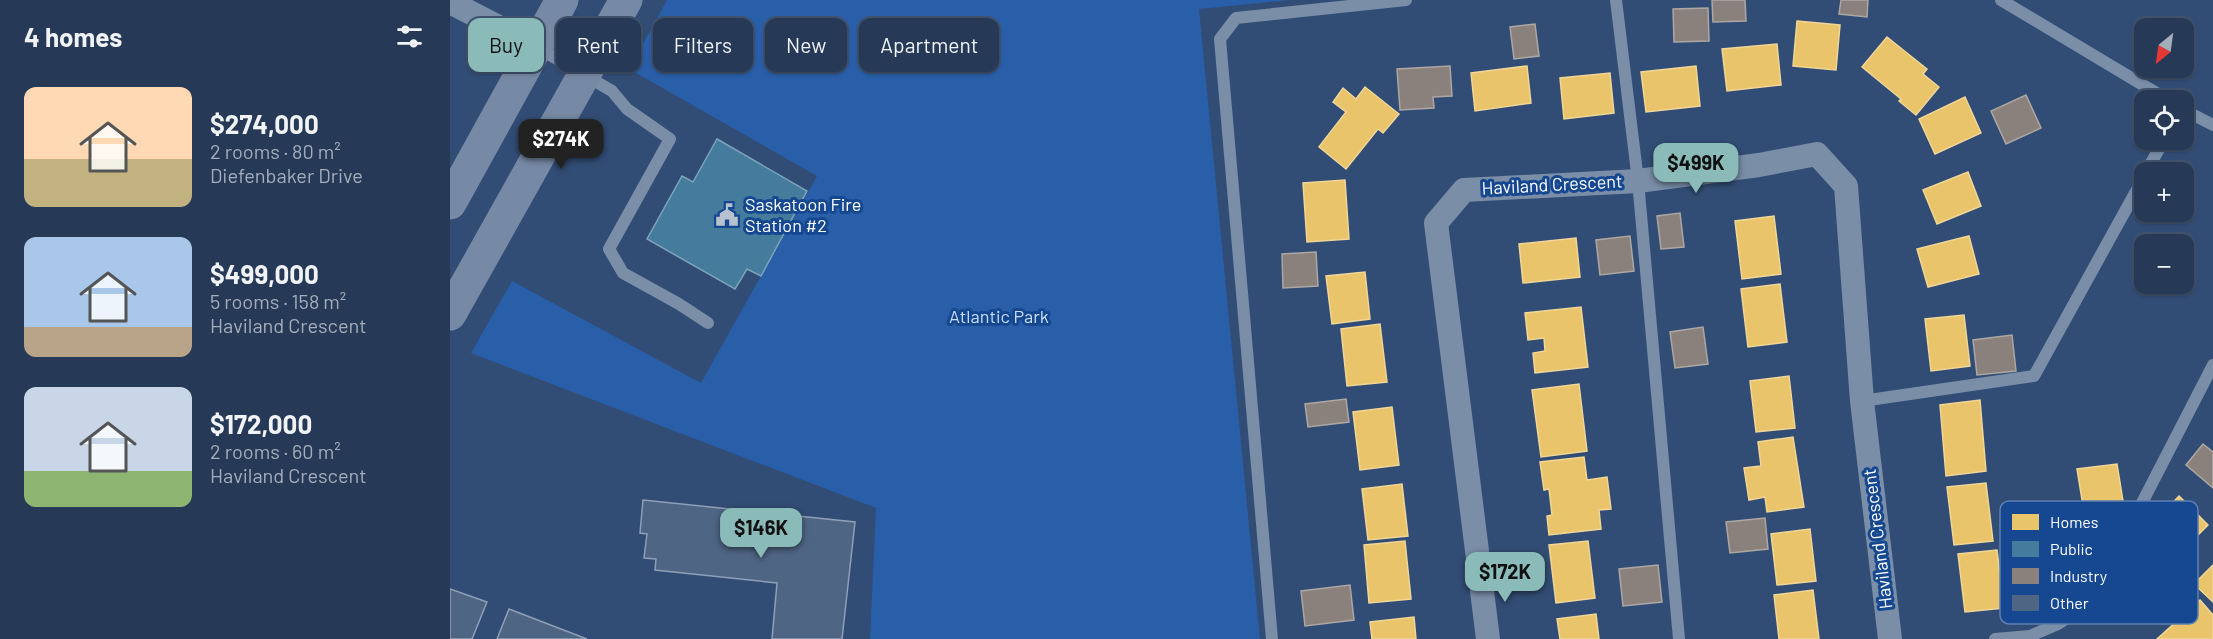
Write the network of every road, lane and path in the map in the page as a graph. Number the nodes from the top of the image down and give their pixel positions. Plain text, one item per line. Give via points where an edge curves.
1 (562, 0) edge
2 (627, 0) edge
3 (1406, 0) edge
4 (1616, 0) edge
5 (2001, 0) edge
6 (450, 2) edge
7 (481, 18) edge
8 (544, 34) edge
9 (544, 51) edge
10 (523, 72) edge
11 (585, 74) junction
12 (2151, 90) edge
13 (2194, 115) edge
14 (2213, 125) edge
15 (1638, 181) junction
16 (2134, 196) edge
17 (450, 203) edge
18 (450, 314) edge
19 (708, 323) dead end
20 (2213, 365) edge
21 (1862, 401) junction
22 (2143, 501) edge
23 (2058, 624) edge
24 (1272, 639) edge
25 (1488, 639) edge
26 (1679, 639) edge
27 (1890, 639) edge
28 (1995, 639) edge

1 - 8 main road
2 - 11 main road
3 - 24 lane via 1236,18 1220,39
4 - 15 lane
5 - 12 lane
6 - 7 street
9 - 11 lane
10 - 17 main road
11 - 18 main road
11 - 19 lane via 670,139 609,249 623,273
13 - 14 lane
15 - 21 street, Haviland Crescent via 1817,154 1846,186
15 - 25 street, Haviland Crescent via 1464,190 1436,223
15 - 26 lane
16 - 21 lane via 2034,376
20 - 22 lane
21 - 27 street, Haviland Crescent
23 - 28 lane via 2030,636

